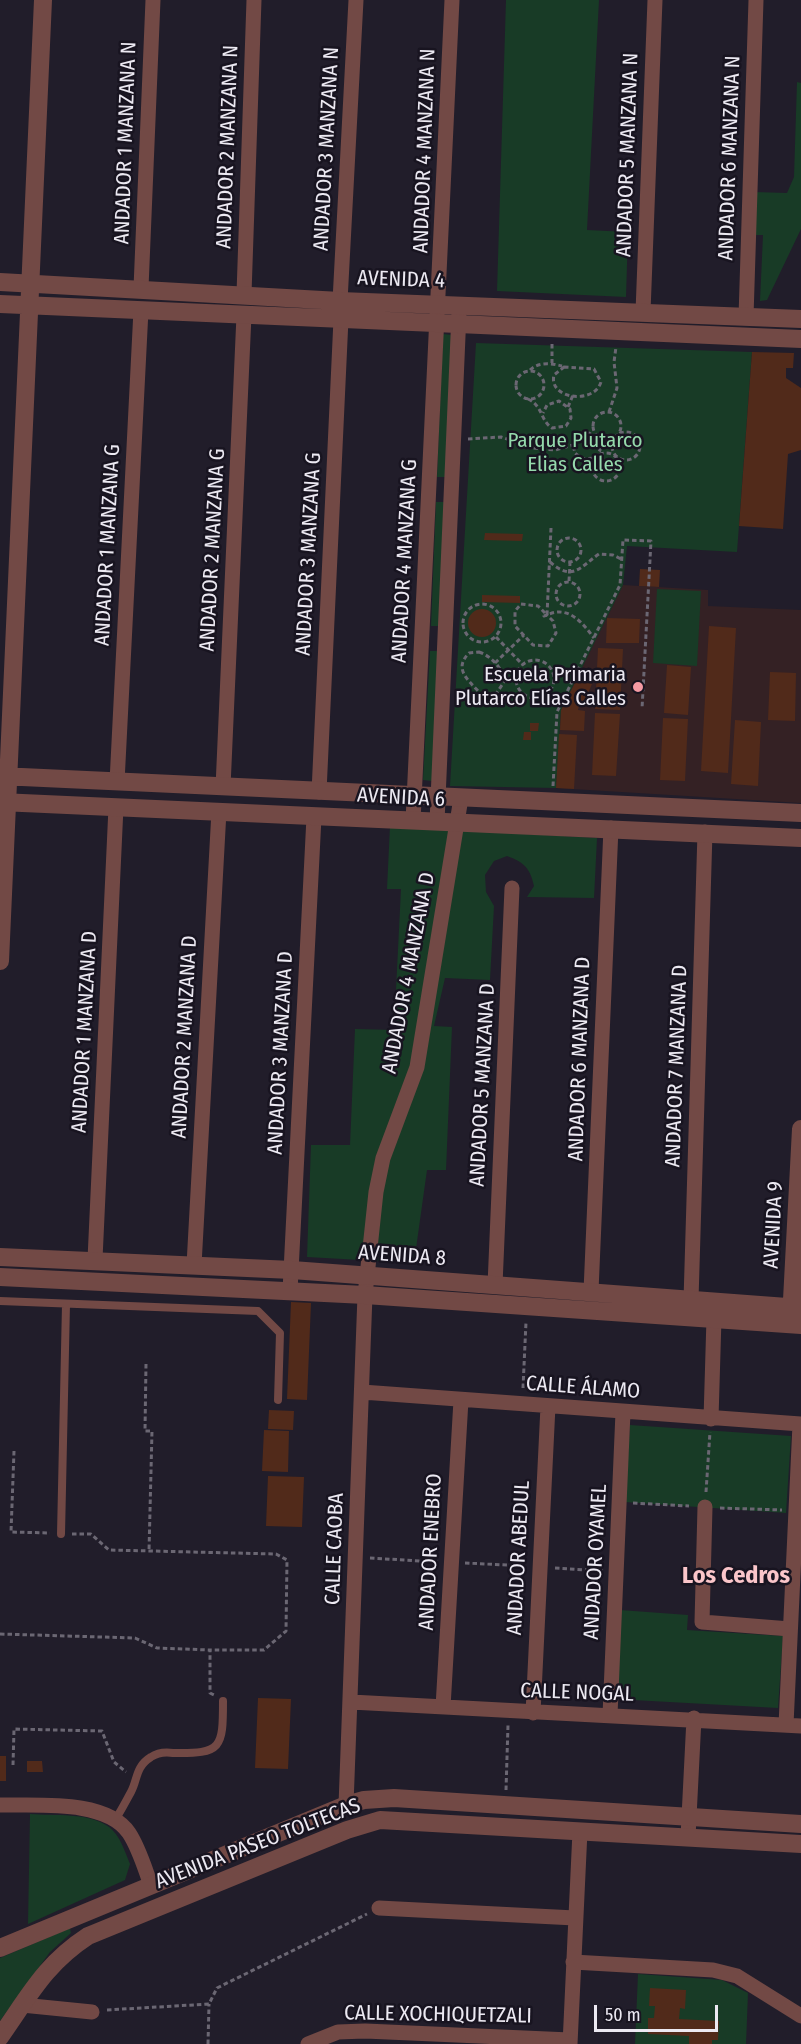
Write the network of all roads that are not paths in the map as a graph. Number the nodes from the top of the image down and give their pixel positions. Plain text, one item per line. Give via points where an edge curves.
1 (43, 0) edge
2 (153, 0) edge
3 (254, 0) edge
4 (356, 0) edge
5 (452, 0) edge
6 (655, 0) edge
7 (756, 0) edge
8 (0, 282) edge
9 (30, 284) junction
10 (68, 286) junction
11 (141, 288) junction
12 (244, 294) junction
13 (415, 303) junction
14 (439, 303) junction
15 (0, 304) edge
16 (29, 305) junction
17 (459, 305) junction
18 (491, 306) junction
19 (68, 308) junction
20 (141, 310) junction
21 (340, 310) junction
22 (643, 312) junction
23 (244, 315) junction
24 (746, 316) junction
25 (801, 319) edge
26 (414, 321) junction
27 (438, 324) junction
28 (458, 324) junction
29 (491, 326) junction
30 (801, 339) edge
31 (430, 491) junction
32 (451, 492) junction
33 (423, 641) junction
34 (445, 643) junction
35 (4, 776) edge
36 (117, 782) junction
37 (223, 787) junction
38 (320, 792) junction
39 (414, 796) junction
40 (438, 797) junction
41 (461, 798) junction
42 (4, 802) edge
43 (116, 807) junction
44 (219, 811) junction
45 (801, 813) edge
46 (314, 817) junction
47 (413, 822) junction
48 (437, 822) junction
49 (458, 824) junction
50 (610, 828) junction
51 (705, 832) junction
52 (801, 838) edge
53 (512, 888) dead end
54 (0, 961) edge
55 (801, 1129) edge
56 (0, 1257) edge
57 (95, 1259) junction
58 (194, 1265) junction
59 (292, 1270) junction
60 (368, 1276) junction
61 (0, 1277) edge
62 (495, 1285) junction
63 (290, 1291) junction
64 (591, 1292) junction
65 (365, 1295) junction
66 (691, 1300) junction
67 (0, 1301) edge
68 (66, 1304) junction
69 (796, 1316) edge
70 (714, 1318) junction
71 (362, 1392) junction
72 (278, 1400) dead end
73 (461, 1400) junction
74 (548, 1406) junction
75 (623, 1412) junction
76 (711, 1419) junction
77 (801, 1424) edge
78 (705, 1507) road end
79 (61, 1534) road end
80 (790, 1629) junction
81 (224, 1701) road end
82 (351, 1702) junction
83 (443, 1707) junction
84 (533, 1713) junction
85 (610, 1714) junction
86 (694, 1718) junction
87 (793, 1726) edge
88 (0, 1805) edge
89 (346, 1805) junction
90 (688, 1818) junction
91 (115, 1820) junction
92 (801, 1824) edge
93 (580, 1831) junction
94 (268, 1837) junction
95 (688, 1838) junction
96 (801, 1844) edge
97 (276, 1859) junction
98 (152, 1885) junction
99 (379, 1908) road end
100 (575, 1918) junction
101 (0, 1948) edge
102 (573, 1962) junction
103 (22, 2005) junction
104 (92, 2013) road end
105 (801, 2016) edge
106 (0, 2037) edge
107 (570, 2042) edge
108 (308, 2044) edge

1 - 9 street
2 - 11 street, ANDADOR 1 MANZANA N
3 - 12 street, ANDADOR 2 MANZANA N
4 - 21 street, ANDADOR 3 MANZANA N
5 - 14 street, ANDADOR 4 MANZANA N
6 - 22 street, ANDADOR 5 MANZANA N
7 - 24 street, ANDADOR 6 MANZANA N
8 - 9 street, AVENIDA 4
9 - 10 street, AVENIDA 4
9 - 16 street
10 - 11 street, AVENIDA 4
10 - 19 street
11 - 12 street, AVENIDA 4
12 - 21 street, AVENIDA 4
13 - 14 street, AVENIDA 4
13 - 21 street, AVENIDA 4
13 - 26 street
14 - 17 street, AVENIDA 4
14 - 27 street, ANDADOR 4 MANZANA G
15 - 16 street, AVENIDA 4
16 - 19 street, AVENIDA 4
16 - 35 street
17 - 18 street, AVENIDA 4
17 - 28 street, ANDADOR 4 MANZANA G
18 - 22 street, AVENIDA 4
18 - 29 street
19 - 20 street, AVENIDA 4
20 - 23 street, AVENIDA 4
20 - 36 street, ANDADOR 1 MANZANA G
21 - 23 street, AVENIDA 4
21 - 26 street, AVENIDA 4
21 - 38 street, ANDADOR 3 MANZANA G
22 - 24 street, AVENIDA 4
23 - 37 street, ANDADOR 2 MANZANA G
24 - 25 street, AVENIDA 4
26 - 27 street, AVENIDA 4
27 - 28 street, AVENIDA 4
27 - 31 street, ANDADOR 4 MANZANA G
28 - 29 street, AVENIDA 4
28 - 32 street, ANDADOR 4 MANZANA G via 460,438
29 - 30 street, AVENIDA 4
31 - 32 street
31 - 33 street, ANDADOR 4 MANZANA G
32 - 34 street, ANDADOR 4 MANZANA G
33 - 34 street
33 - 39 street, ANDADOR 4 MANZANA G
34 - 40 street, ANDADOR 4 MANZANA G
35 - 36 street, AVENIDA 6
35 - 42 street
36 - 37 street, AVENIDA 6
37 - 38 street, AVENIDA 6
38 - 39 street, AVENIDA 6
39 - 40 street, AVENIDA 6
39 - 47 street, ANDADOR 4 MANZANA G
40 - 41 street, AVENIDA 6
40 - 48 street, ANDADOR 4 MANZANA G
41 - 45 street, AVENIDA 6
41 - 49 street, ANDADOR 4 MANZANA D
42 - 43 street, AVENIDA 6
42 - 54 street
43 - 44 street, AVENIDA 6
43 - 57 street, ANDADOR 1 MANZANA D
44 - 46 street, AVENIDA 6
44 - 58 street, ANDADOR 2 MANZANA D
46 - 47 street, AVENIDA 6
46 - 59 street, ANDADOR 3 MANZANA D
47 - 48 street, AVENIDA 6
48 - 49 street, AVENIDA 6
49 - 50 street, AVENIDA 6
49 - 60 street, ANDADOR 4 MANZANA D via 417,1067 376,1192
50 - 51 street, AVENIDA 6
50 - 64 street, ANDADOR 6 MANZANA D
51 - 52 street, AVENIDA 6
51 - 66 street, ANDADOR 7 MANZANA D
53 - 62 street, ANDADOR 5 MANZANA D
55 - 69 street, AVENIDA 9
56 - 57 street, AVENIDA 8
57 - 58 street, AVENIDA 8
58 - 59 street, AVENIDA 8
59 - 60 street, AVENIDA 8
59 - 63 street, ANDADOR 3 MANZANA D
60 - 62 street, AVENIDA 8
60 - 65 street, ANDADOR 4 MANZANA D
61 - 63 street, AVENIDA 8
62 - 64 street, AVENIDA 8
63 - 65 street, AVENIDA 8
64 - 66 street, AVENIDA 8
65 - 70 street, AVENIDA 8
65 - 71 street, CALLE CAOBA
66 - 69 street, AVENIDA 8
67 - 68 lane
68 - 72 lane via 258,1311 280,1332
68 - 79 lane
69 - 70 street, AVENIDA 8
70 - 76 street
71 - 73 street, CALLE ÁLAMO
71 - 82 street, CALLE CAOBA
73 - 74 street, CALLE ÁLAMO
73 - 83 street, ANDADOR ENEBRO
74 - 75 street, CALLE ÁLAMO
74 - 84 street, ANDADOR ABEDUL
75 - 76 street, CALLE ÁLAMO
75 - 85 street, ANDADOR OYAMEL
76 - 77 street, CALLE ÁLAMO
77 - 80 street
78 - 80 street via 702,1622
80 - 87 street
81 - 91 lane via 219,1743 200,1754 165,1752 152,1756 141,1767
82 - 83 street, CALLE NOGAL
82 - 89 street, CALLE CAOBA
83 - 84 street, CALLE NOGAL
84 - 85 street, CALLE NOGAL
85 - 86 street, CALLE NOGAL
86 - 87 street, CALLE NOGAL
86 - 90 street
88 - 91 street via 82,1808
89 - 90 street, AVENIDA PASEO TOLTECAS via 394,1798
89 - 94 street, AVENIDA PASEO TOLTECAS
90 - 92 street, AVENIDA PASEO TOLTECAS
90 - 95 street
91 - 98 street via 129,1833
93 - 95 street, AVENIDA PASEO TOLTECAS
93 - 97 street, AVENIDA PASEO TOLTECAS via 381,1820
93 - 100 street
94 - 97 street
94 - 98 street, AVENIDA PASEO TOLTECAS
95 - 96 street, AVENIDA PASEO TOLTECAS
97 - 103 street, AVENIDA PASEO TOLTECAS via 88,1936 45,1971
98 - 101 street, AVENIDA PASEO TOLTECAS
99 - 100 street
100 - 102 street
102 - 105 street via 713,1970 737,1976
102 - 107 street
103 - 104 street
103 - 106 street, AVENIDA PASEO TOLTECAS
107 - 108 street, CALLE XOCHIQUETZALI via 365,2031 338,2032

